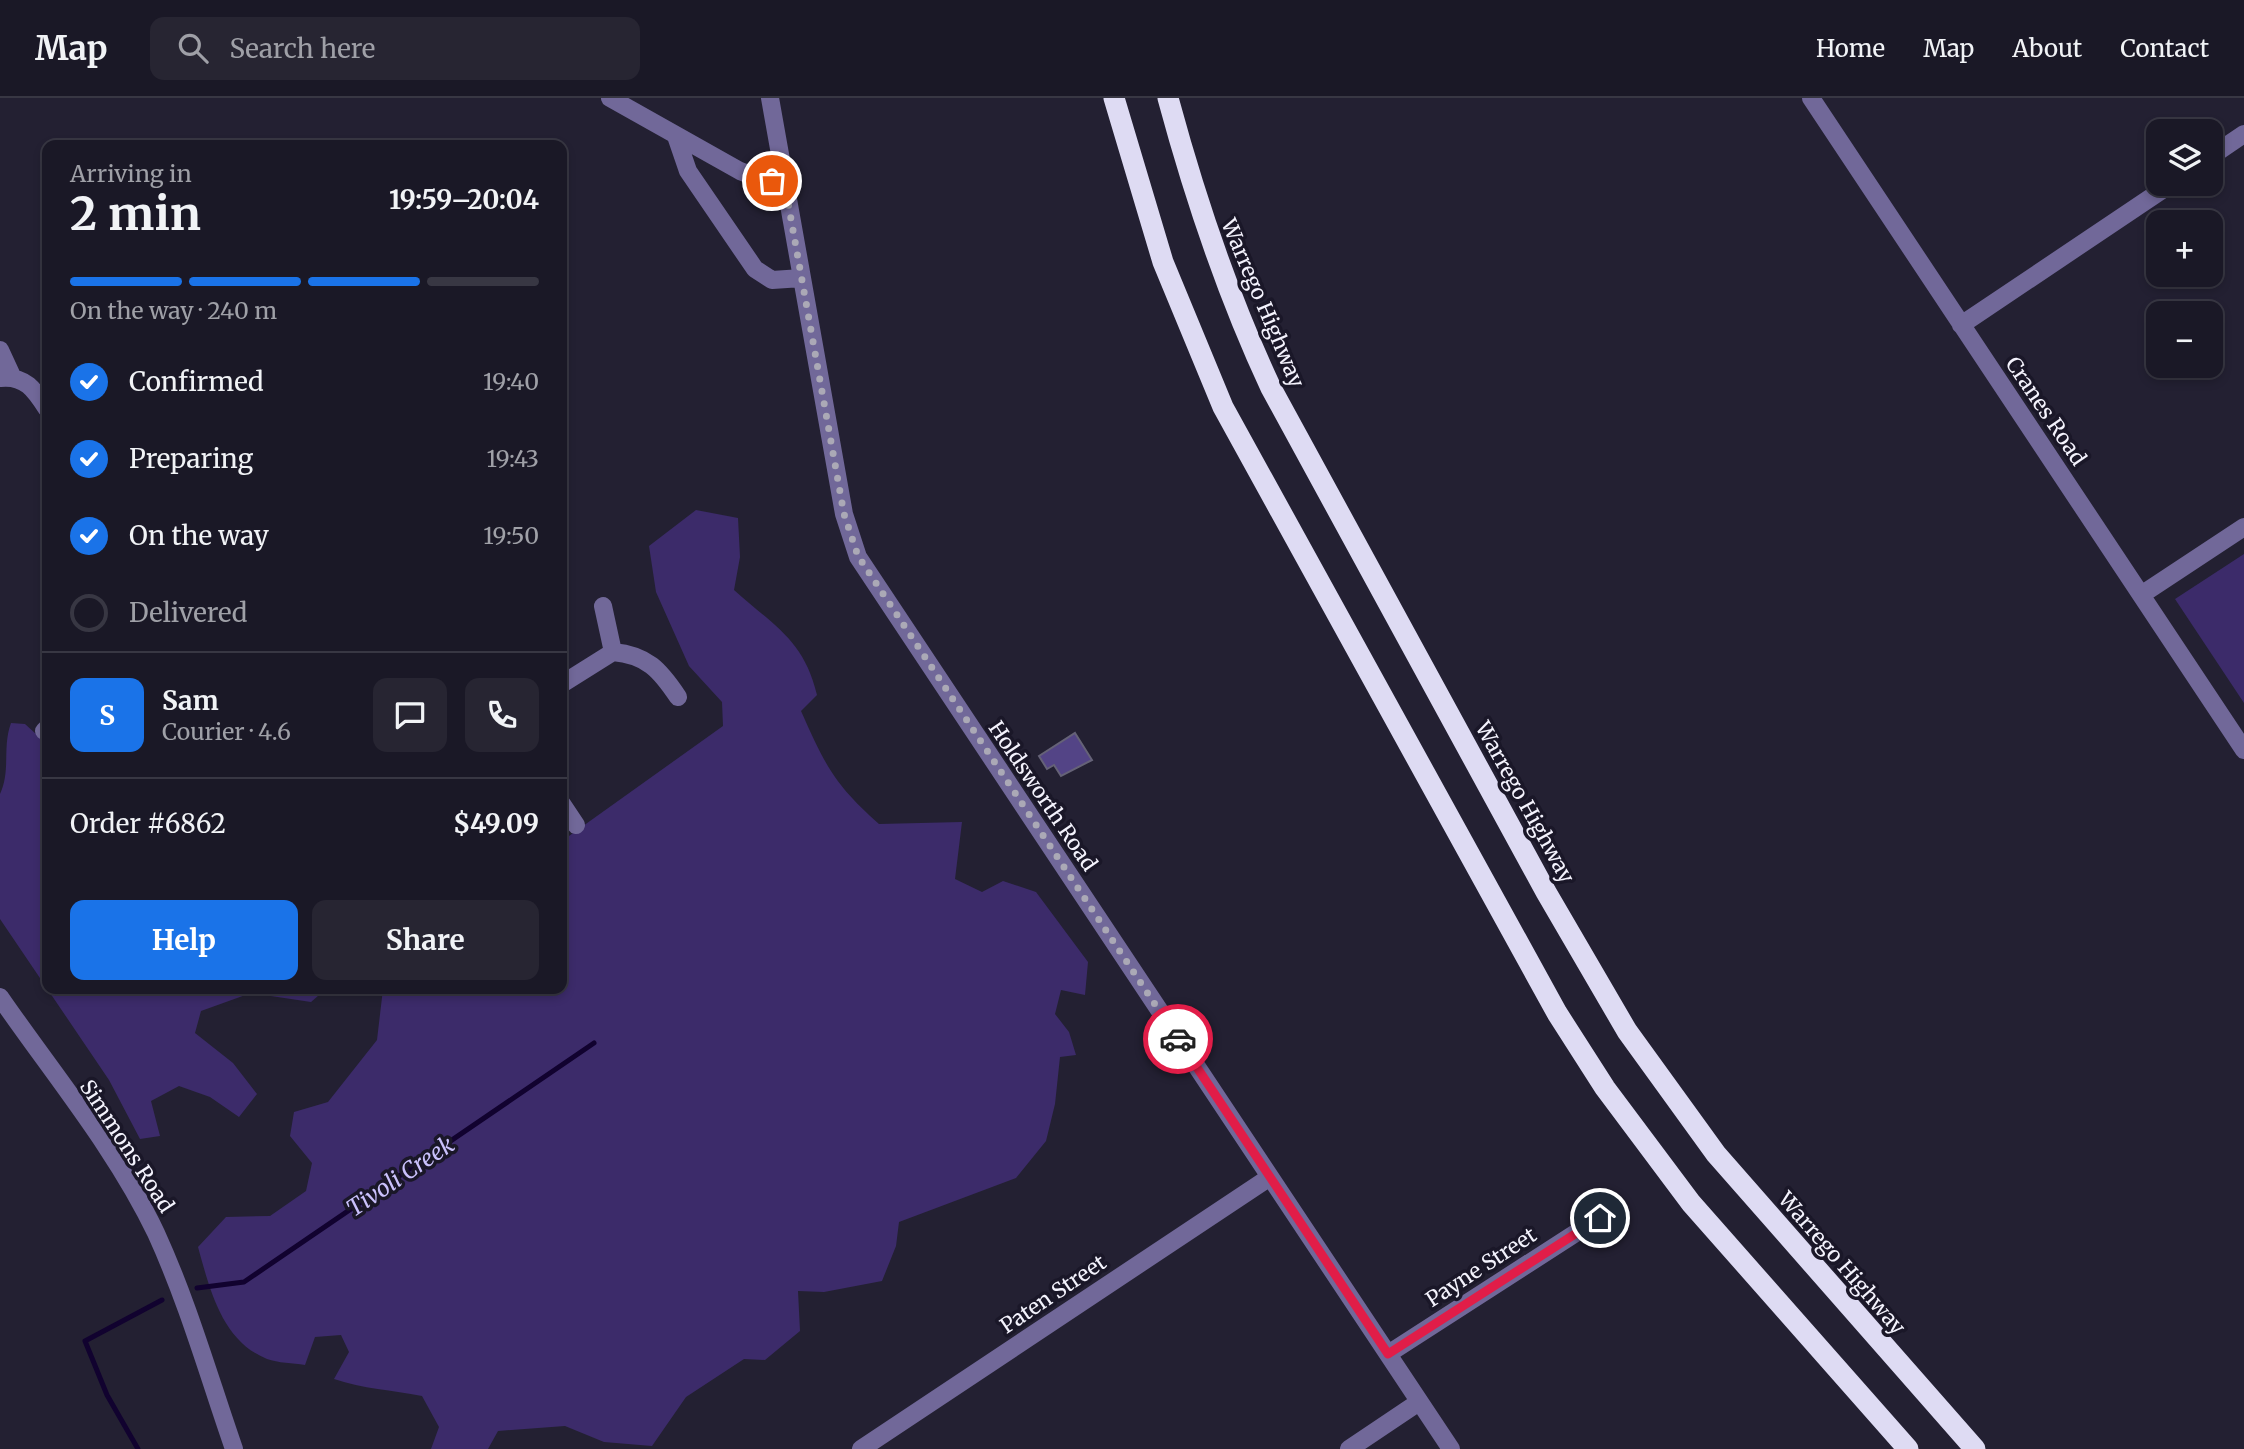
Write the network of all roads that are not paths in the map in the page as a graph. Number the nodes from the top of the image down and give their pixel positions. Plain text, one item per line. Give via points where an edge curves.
1 (610, 98) edge
2 (770, 98) edge
3 (1114, 98) edge
4 (1168, 98) edge
5 (1811, 98) edge
6 (2244, 134) edge
7 (677, 136) junction
8 (2223, 148) edge
9 (784, 180) junction
10 (2153, 196) edge
11 (802, 278) junction
12 (1961, 325) junction
13 (0, 350) edge
14 (6, 377) edge
15 (42, 401) edge
16 (2244, 527) edge
17 (2141, 595) junction
18 (603, 606) dead end
19 (613, 652) junction
20 (567, 681) edge
21 (678, 697) dead end
22 (2244, 750) edge
23 (567, 812) edge
24 (576, 825) dead end
25 (0, 998) edge
26 (1270, 1177) junction
27 (1600, 1218) dead end
28 (1388, 1354) junction
29 (1419, 1402) junction
30 (234, 1449) edge
31 (861, 1449) edge
32 (1349, 1449) edge
33 (1451, 1449) edge
34 (1908, 1449) edge
35 (1975, 1449) edge

1 - 7 street
2 - 9 street, Holdsworth Road
3 - 34 highway via 1163,262 1223,407 1557,1013 1605,1088 1691,1203
4 - 35 highway, Warrego Highway via 1203,223 1271,388 1592,974 1669,1093 1716,1154
5 - 12 street, Cranes Road
6 - 8 street
7 - 9 street via 753,177
7 - 11 street via 688,171 755,270 772,280
9 - 11 street, Holdsworth Road
10 - 12 street
11 - 26 street, Holdsworth Road via 844,514 858,556
12 - 17 street, Cranes Road
13 - 14 street
14 - 15 street via 32,386
16 - 17 street
17 - 22 street, Cranes Road
18 - 19 street
19 - 20 street
19 - 21 street via 650,661
23 - 24 street
25 - 30 street, Simmons Road via 130,1186 155,1232
26 - 28 street, Holdsworth Road
26 - 31 street, Paten Street
27 - 28 street, Payne Street
28 - 29 street, Holdsworth Road
29 - 32 street
29 - 33 street, Holdsworth Road

